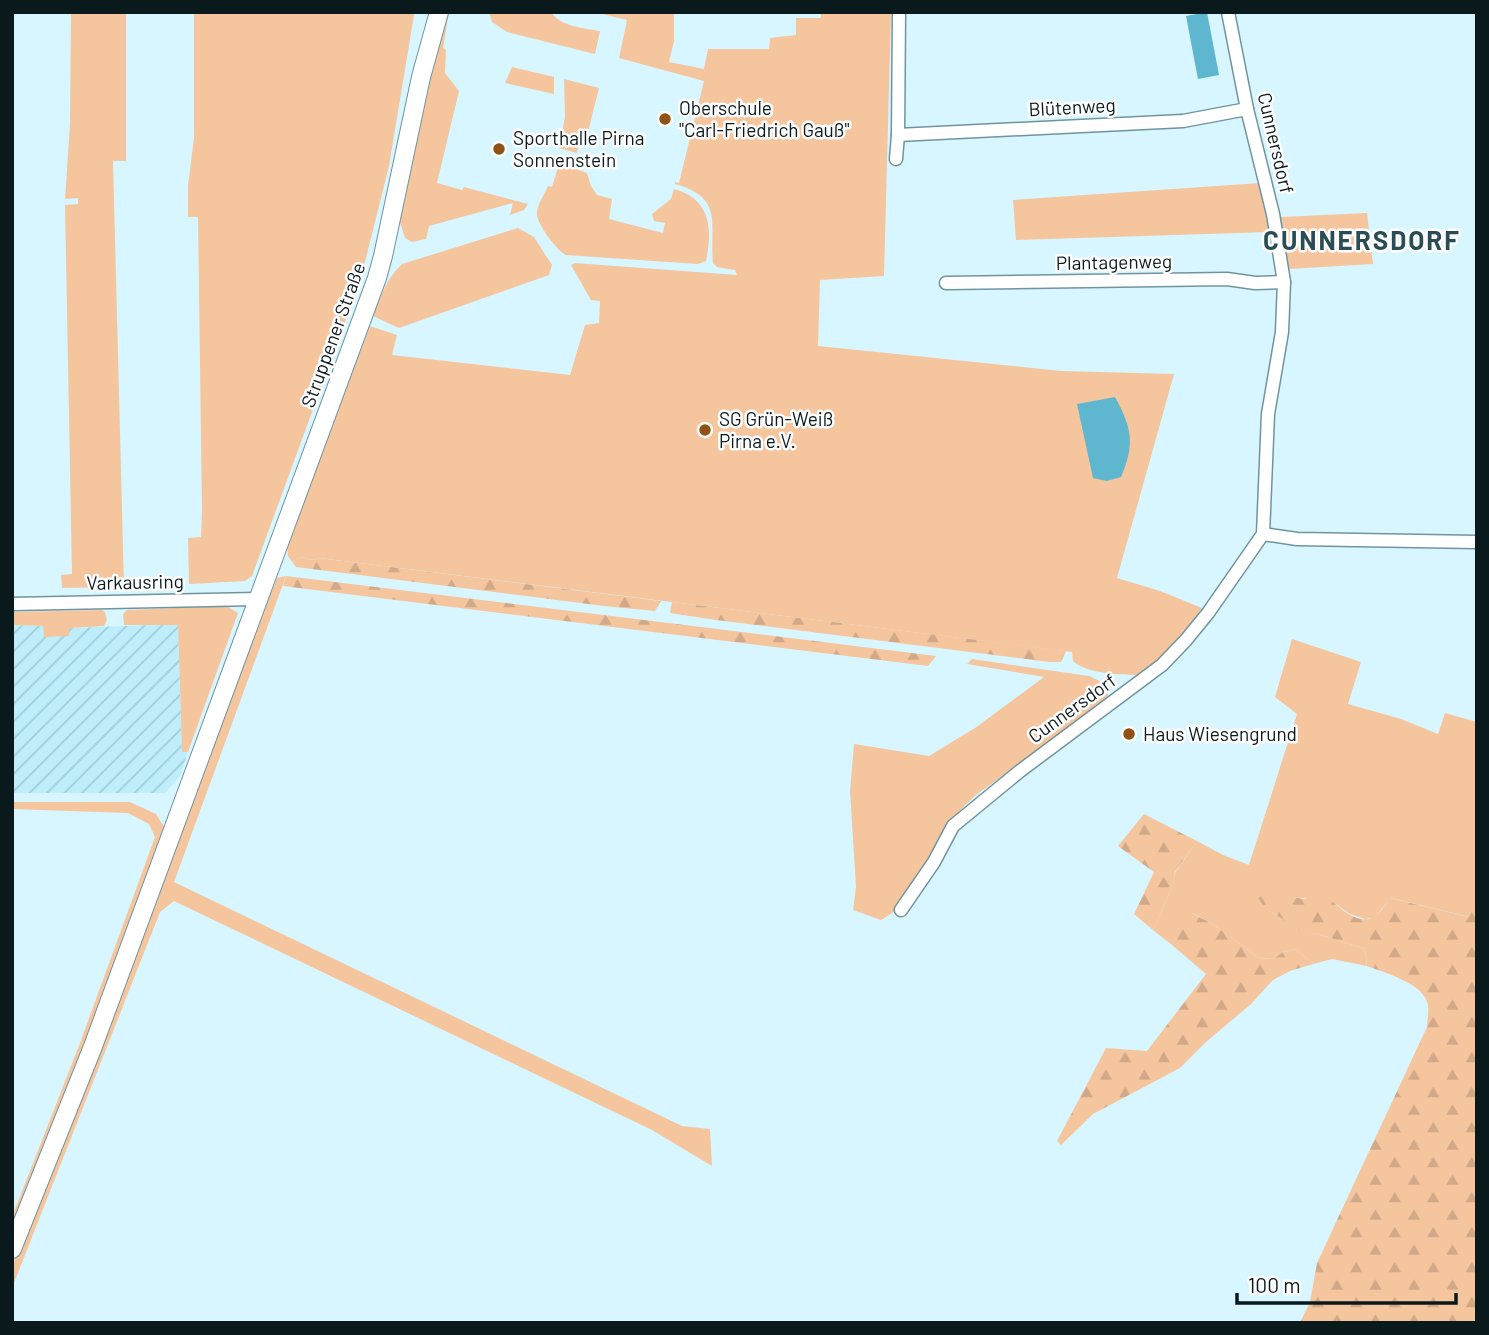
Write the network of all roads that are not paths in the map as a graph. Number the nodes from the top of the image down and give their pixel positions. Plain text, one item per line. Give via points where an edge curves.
1 (428, 12) edge
2 (439, 12) edge
3 (899, 12) edge
4 (1228, 12) edge
5 (421, 77) junction
6 (1247, 109) junction
7 (898, 135) junction
8 (897, 159) dead end
9 (1283, 282) junction
10 (946, 283) dead end
11 (1264, 534) junction
12 (1477, 542) edge
13 (259, 599) junction
14 (12, 604) edge
15 (901, 910) dead end
16 (12, 1249) edge

1 - 5 main road, Struppener Straße
2 - 5 main road, Struppener Straße
3 - 7 street
4 - 6 street, Cunnersdorf
5 - 13 main road, Struppener Straße via 380,267
6 - 7 street, Blütenweg via 1183,121
6 - 9 street, Cunnersdorf via 1273,214
7 - 8 street
9 - 10 street, Plantagenweg
9 - 11 street, Cunnersdorf via 1282,332 1268,414
11 - 12 street via 1297,539
11 - 15 street, Cunnersdorf via 1201,622 1162,665 953,826
13 - 14 street, Varkausring
13 - 16 main road, Struppener Straße via 92,1049

